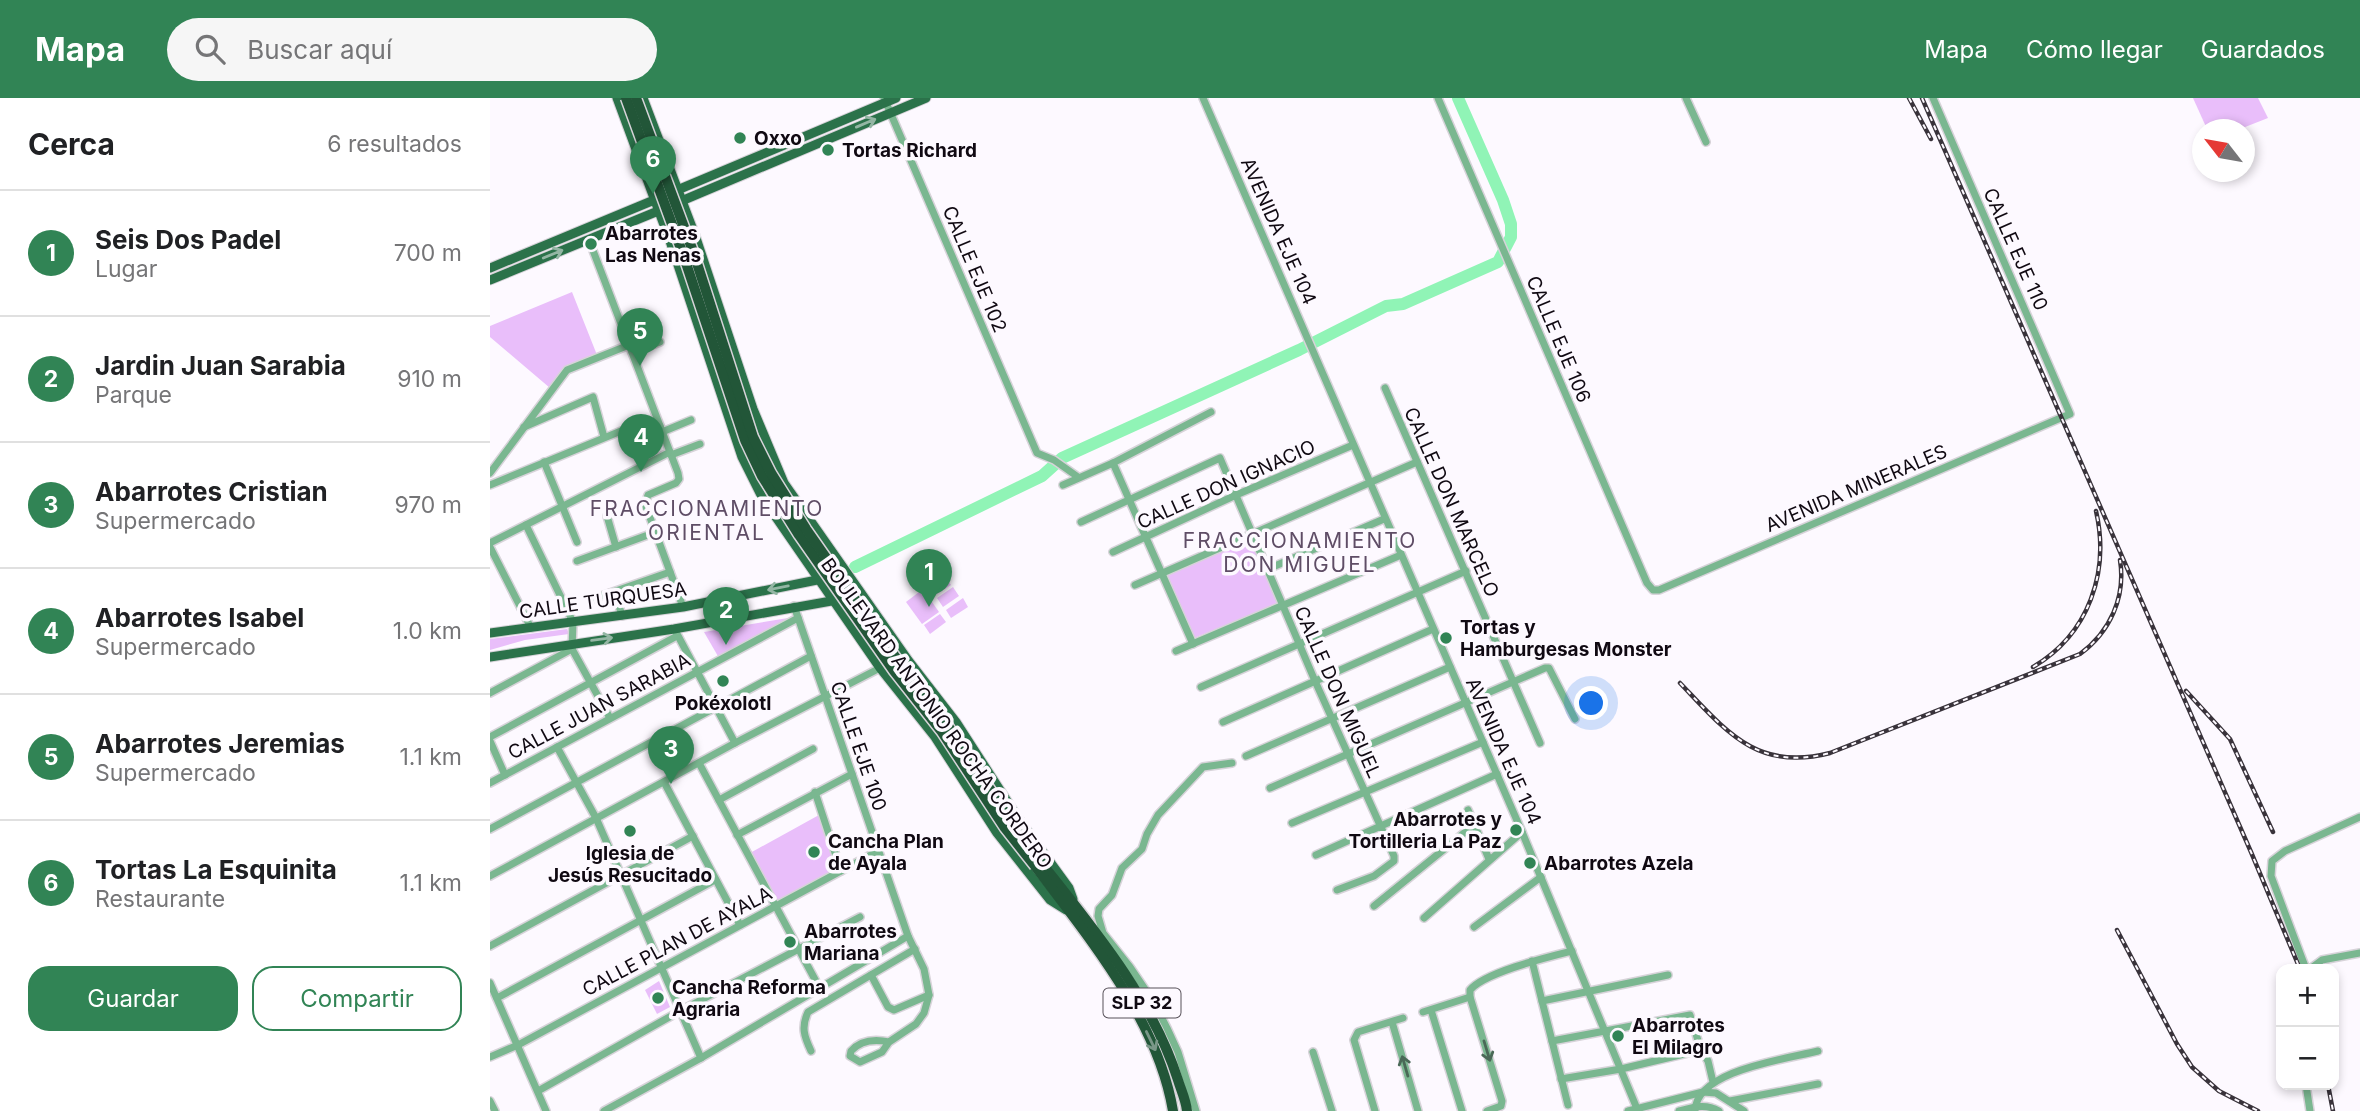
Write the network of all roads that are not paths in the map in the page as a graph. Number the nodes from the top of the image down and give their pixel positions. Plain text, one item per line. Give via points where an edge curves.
1 (636, 98) edge
2 (643, 98) edge
3 (896, 98) edge
4 (926, 98) edge
5 (1203, 98) edge
6 (1438, 98) edge
7 (1686, 98) edge
8 (1933, 98) edge
9 (619, 99) edge
10 (885, 100) edge
11 (890, 113) junction
12 (1706, 142) dead end
13 (668, 166) junction
14 (645, 177) junction
15 (703, 179) junction
16 (678, 190) junction
17 (701, 193) junction
18 (654, 200) junction
19 (682, 201) junction
20 (633, 209) junction
21 (658, 211) junction
22 (642, 217) junction
23 (689, 218) junction
24 (664, 227) junction
25 (695, 235) junction
26 (589, 240) junction
27 (671, 244) junction
28 (490, 268) edge
29 (490, 280) edge
30 (660, 342) dead end
31 (630, 348) junction
32 (1385, 388) dead end
33 (1211, 412) dead end
34 (2070, 414) joint
35 (691, 420) dead end
36 (523, 428) junction
37 (661, 429) junction
38 (621, 431) dead end
39 (634, 436) dead end
40 (604, 437) junction
41 (700, 444) dead end
42 (1353, 445) junction
43 (670, 454) junction
44 (544, 462) junction
45 (1417, 462) junction
46 (1113, 463) junction
47 (490, 473) edge
48 (1075, 475) junction
49 (1369, 483) junction
50 (490, 485) edge
51 (1063, 485) dead end
52 (1236, 495) junction
53 (1128, 500) junction
54 (562, 507) junction
55 (607, 516) dead end
56 (1384, 519) junction
57 (1081, 522) dead end
58 (526, 525) junction
59 (656, 532) junction
60 (1252, 533) junction
61 (1145, 537) junction
62 (577, 542) dead end
63 (826, 543) junction
64 (490, 545) edge
65 (616, 547) junction
66 (1113, 552) dead end
67 (1401, 555) junction
68 (804, 558) junction
69 (578, 561) dead end
70 (842, 566) junction
71 (1268, 569) junction
72 (1466, 571) junction
73 (670, 572) junction
74 (1161, 573) junction
75 (820, 580) junction
76 (1135, 585) dead end
77 (857, 587) junction
78 (1653, 590) joint
79 (615, 592) junction
80 (1417, 592) junction
81 (593, 599) dead end
82 (835, 601) junction
83 (1283, 606) junction
84 (683, 607) junction
85 (794, 607) junction
86 (874, 611) junction
87 (622, 616) junction
88 (798, 618) junction
89 (573, 622) junction
90 (852, 627) junction
91 (531, 628) junction
92 (1433, 629) junction
93 (676, 632) junction
94 (490, 633) edge
95 (1192, 644) junction
96 (1300, 645) junction
97 (572, 647) junction
98 (1176, 650) dead end
99 (811, 656) junction
100 (490, 657) edge
101 (1450, 667) junction
102 (880, 668) junction
103 (697, 672) junction
104 (1315, 681) junction
105 (1512, 681) junction
106 (592, 684) junction
107 (1201, 687) dead end
108 (490, 693) edge
109 (826, 698) junction
110 (1466, 703) junction
111 (716, 707) junction
112 (610, 718) junction
113 (1332, 718) junction
114 (1575, 719) dead end
115 (1223, 722) dead end
116 (490, 739) edge
117 (1483, 741) junction
118 (735, 743) junction
119 (1540, 743) dead end
120 (557, 747) junction
121 (813, 748) dead end
122 (1348, 754) junction
123 (1246, 756) dead end
124 (699, 763) junction
125 (1232, 763) dead end
126 (852, 774) junction
127 (1497, 774) junction
128 (505, 775) junction
129 (577, 782) junction
130 (664, 782) junction
131 (490, 783) edge
132 (1270, 788) dead end
133 (815, 792) junction
134 (1365, 792) junction
135 (719, 800) junction
136 (1468, 810) dead end
137 (2360, 817) edge
138 (596, 818) junction
139 (1292, 823) dead end
140 (1474, 825) junction
141 (1381, 826) junction
142 (490, 829) edge
143 (1522, 832) junction
144 (737, 835) junction
145 (693, 836) junction
146 (878, 851) junction
147 (1316, 855) dead end
148 (1489, 859) junction
149 (1037, 864) junction
150 (841, 871) junction
151 (621, 874) junction
152 (490, 876) edge
153 (1541, 877) junction
154 (715, 880) junction
155 (1336, 890) dead end
156 (775, 906) junction
157 (1374, 906) dead end
158 (1073, 909) junction
159 (860, 917) dead end
160 (1424, 918) dead end
161 (640, 920) junction
162 (740, 925) junction
163 (1474, 927) dead end
164 (1101, 935) junction
165 (908, 936) junction
166 (490, 946) edge
167 (915, 949) junction
168 (798, 950) junction
169 (1572, 951) junction
170 (2360, 953) edge
171 (1532, 961) junction
172 (2306, 964) edge
173 (2316, 964) edge
174 (661, 967) junction
175 (871, 975) junction
176 (1668, 975) dead end
177 (490, 983) edge
178 (819, 987) junction
179 (1588, 990) junction
180 (929, 995) junction
181 (1470, 997) junction
182 (497, 998) junction
183 (1542, 1001) junction
184 (680, 1011) junction
185 (1403, 1018) dead end
186 (1392, 1021) junction
187 (1605, 1032) junction
188 (1552, 1041) junction
189 (889, 1042) junction
190 (517, 1045) junction
191 (1701, 1050) junction
192 (811, 1051) dead end
193 (1818, 1051) dead end
194 (1313, 1052) dead end
195 (490, 1056) edge
196 (701, 1058) junction
197 (1621, 1069) junction
198 (1561, 1079) junction
199 (1713, 1082) junction
200 (1818, 1084) dead end
201 (2307, 1090) edge
202 (538, 1091) junction
203 (1703, 1092) junction
204 (490, 1101) edge
205 (1730, 1101) junction
206 (1568, 1105) dead end
207 (1695, 1109) edge
208 (1638, 1110) edge
209 (495, 1111) edge
210 (546, 1111) edge
211 (604, 1111) edge
212 (1173, 1111) edge
213 (1187, 1111) edge
214 (1196, 1111) edge
215 (1332, 1111) edge
216 (1375, 1111) edge
217 (1418, 1111) edge
218 (1462, 1111) edge
219 (1487, 1111) edge
220 (1628, 1111) edge
221 (1679, 1111) edge
222 (1719, 1111) edge
223 (1744, 1111) edge
224 (2309, 1111) edge

1 - 149 highway, BOULEVARD ANTONIO ROCHA CORDERO / SLP 32, bridge via 754,437 774,480 948,726
2 - 13 main road, BOULEVARD ANTONIO ROCHA CORDERO / SLP 32
3 - 10 main road
4 - 11 main road
5 - 42 street, AVENIDA EJE 104
6 - 78 street, CALLE EJE 106
7 - 12 street
8 - 34 street, CALLE EJE 110
9 - 14 main road, BOULEVARD ANTONIO ROCHA CORDERO / SLP 32
9 - 149 highway, BOULEVARD ANTONIO ROCHA CORDERO / SLP 32, bridge via 684,257 745,440 762,476 806,546 942,732 1005,828
10 - 11 street, CALLE EJE 102
10 - 15 main road
17 -> 11 main road
11 - 48 street, CALLE EJE 102 via 1037,453
13 - 14 main road via 668,176 662,182
13 - 15 main road via 681,178
13 - 16 main road, BOULEVARD ANTONIO ROCHA CORDERO / SLP 32
14 - 18 main road, BOULEVARD ANTONIO ROCHA CORDERO / SLP 32
14 - 20 main road via 646,197
15 - 16 main road
16 - 18 main road
16 - 19 main road, BOULEVARD ANTONIO ROCHA CORDERO / SLP 32
17 - 19 main road
17 - 23 main road via 689,205
18 - 20 main road
18 - 21 main road, BOULEVARD ANTONIO ROCHA CORDERO / SLP 32
19 - 21 main road
19 - 23 main road, BOULEVARD ANTONIO ROCHA CORDERO / SLP 32
20 - 28 main road
21 - 22 main road
21 - 24 main road, BOULEVARD ANTONIO ROCHA CORDERO / SLP 32
22 - 24 main road
22 - 26 main road
23 - 25 main road, BOULEVARD ANTONIO ROCHA CORDERO / SLP 32
24 - 27 main road, BOULEVARD ANTONIO ROCHA CORDERO / SLP 32
25 - 27 main road via 686,226 676,226 670,234
25 - 63 main road, BOULEVARD ANTONIO ROCHA CORDERO / SLP 32 via 762,433 784,483
29 -> 26 main road
26 - 31 street
27 - 68 main road, BOULEVARD ANTONIO ROCHA CORDERO / SLP 32 via 742,457 762,497
30 - 31 street
31 - 36 street via 567,370
31 - 37 street
32 - 45 street, CALLE DON MARCELO
33 - 46 street
34 - 78 street, AVENIDA MINERALES
35 - 37 street
36 - 40 street via 593,397
36 - 47 street
37 - 39 street
37 - 43 street
38 - 40 street
40 - 44 street
41 - 43 street
42 - 49 street, AVENIDA EJE 104
42 - 52 street, CALLE DON IGNACIO
43 - 54 street
43 - 59 street via 679,479 645,499
44 - 50 street
44 - 54 street
45 - 49 street
45 - 72 street, CALLE DON MARCELO
46 - 48 street
46 - 53 street
48 - 51 street
49 - 56 street, AVENIDA EJE 104
49 - 60 street
52 - 53 street, CALLE DON MIGUEL via 1220,458
52 - 60 street, CALLE DON MIGUEL
52 - 61 street, CALLE DON IGNACIO
53 - 57 street
53 - 61 street
54 - 58 street
54 - 62 street
55 - 65 street
56 - 67 street, AVENIDA EJE 104
56 - 71 street
58 - 64 street
58 - 89 street
59 - 65 street
59 - 73 street
60 - 71 street, CALLE DON MIGUEL
60 - 74 street
61 - 66 street, CALLE DON IGNACIO
61 - 74 street
63 - 68 main road via 822,560
63 - 70 main road, BOULEVARD ANTONIO ROCHA CORDERO / SLP 32
64 - 91 street
65 - 69 street
67 - 80 street, AVENIDA EJE 104
67 - 83 street
68 - 75 main road, BOULEVARD ANTONIO ROCHA CORDERO / SLP 32
70 - 75 main road, CALLE TURQUESA
70 - 77 main road, BOULEVARD ANTONIO ROCHA CORDERO / SLP 32
71 - 83 street, CALLE DON MIGUEL
72 - 80 street
72 - 105 street, CALLE DON MARCELO
73 - 79 street
73 - 84 street
74 - 76 street
74 - 95 street
75 - 82 main road, BOULEVARD ANTONIO ROCHA CORDERO / SLP 32
75 -> 84 main road, CALLE TURQUESA
77 - 82 main road, CALLE TURQUESA
77 - 86 main road, BOULEVARD ANTONIO ROCHA CORDERO / SLP 32
79 - 81 street
79 - 87 street
80 - 92 street, AVENIDA EJE 104
80 - 96 street
82 - 85 main road, CALLE TURQUESA
82 - 90 main road, BOULEVARD ANTONIO ROCHA CORDERO / SLP 32
83 - 95 street
83 - 96 street, CALLE DON MIGUEL
84 - 87 main road, CALLE TURQUESA
85 - 88 street, CALLE EJE 100
85 - 93 main road, CALLE TURQUESA
86 - 90 main road via 866,606 855,608 849,619
86 - 158 main road, BOULEVARD ANTONIO ROCHA CORDERO / SLP 32 via 1069,888
87 - 89 main road, CALLE TURQUESA
88 - 99 street, CALLE EJE 100
88 - 103 street, CALLE JUAN SARABIA
89 - 91 main road, CALLE TURQUESA
89 - 97 street
90 - 102 main road, BOULEVARD ANTONIO ROCHA CORDERO / SLP 32
91 - 94 main road, CALLE TURQUESA
92 - 101 street, AVENIDA EJE 104
92 - 104 street
97 -> 93 main road, CALLE TURQUESA
93 - 103 street
93 - 106 street
95 - 98 street
96 - 104 street, CALLE DON MIGUEL
96 - 107 street
97 - 100 main road, CALLE TURQUESA
97 - 106 street
97 - 108 street
99 - 109 street, CALLE EJE 100
99 - 111 street
101 - 110 street, AVENIDA EJE 104
101 - 113 street
102 - 109 street
102 - 158 main road, BOULEVARD ANTONIO ROCHA CORDERO / SLP 32 via 935,737 998,833 1050,900
103 - 111 street
103 - 112 street, CALLE JUAN SARABIA
104 - 113 street, CALLE DON MIGUEL
104 - 115 street
105 - 110 street
105 - 114 street via 1549,668
105 - 119 street, CALLE DON MARCELO
106 - 112 street
106 - 116 street
109 - 118 street
109 - 126 street, CALLE EJE 100
110 - 117 street, AVENIDA EJE 104
110 - 122 street
111 - 118 street
111 - 129 street
112 - 120 street, CALLE JUAN SARABIA
113 - 122 street, CALLE DON MIGUEL
113 - 123 street
116 - 128 street
117 - 127 street, AVENIDA EJE 104
117 - 134 street
118 - 124 street
120 - 128 street, CALLE JUAN SARABIA
120 - 129 street
121 - 135 street
122 - 132 street
122 - 134 street, CALLE DON MIGUEL
124 - 130 street
124 - 135 street
125 - 164 street via 1203,768 1158,815 1142,849 1122,867 1112,895 1099,909
126 - 133 street
126 - 146 street, CALLE EJE 100
127 - 141 street
127 - 143 street, AVENIDA EJE 104
128 - 131 street, CALLE JUAN SARABIA
129 - 138 street
129 - 142 street
130 - 138 street
130 - 145 street
133 - 144 street
133 - 150 street
134 - 139 street
134 - 141 street, CALLE DON MIGUEL
135 - 144 street
136 - 140 street
137 - 172 street via 2272,861 2271,876
138 - 151 street
138 - 152 street
140 - 148 street
140 - 157 street
141 - 147 street
141 - 155 street, CALLE DON MIGUEL via 1394,861 1374,876
143 - 148 street
143 - 153 street, AVENIDA EJE 104
144 - 156 street
145 - 151 street
145 - 154 street
146 - 150 street, CALLE PLAN DE AYALA
146 - 165 street, CALLE EJE 100
148 - 160 street
149 - 158 highway, BOULEVARD ANTONIO ROCHA CORDERO / SLP 32
150 - 156 street, CALLE PLAN DE AYALA
151 - 161 street
151 - 166 street
153 - 163 street
153 - 169 street, AVENIDA EJE 104
154 - 161 street
154 - 162 street
156 - 162 street, CALLE PLAN DE AYALA
156 - 168 street
158 - 164 highway, BOULEVARD ANTONIO ROCHA CORDERO / SLP 32
158 -> 212 highway, BOULEVARD ANTONIO ROCHA CORDERO / SLP 32 via 1145,1029
159 - 168 street
161 - 174 street
161 - 182 street
162 - 174 street, CALLE PLAN DE AYALA
164 - 213 highway, BOULEVARD ANTONIO ROCHA CORDERO / SLP 32 via 1161,1036
164 - 214 street via 1130,967 1167,1028
165 - 167 street, CALLE EJE 100
165 - 178 street
167 - 175 street
167 - 180 street, CALLE EJE 100
168 - 178 street
168 - 184 street
169 - 171 street
169 - 179 street, AVENIDA EJE 104
170 - 173 street
171 - 181 street via 1484,980 1472,987
171 - 183 street
174 - 184 street
174 - 190 street, CALLE PLAN DE AYALA
175 - 180 street via 894,1010
175 - 192 street via 808,1012 803,1024
176 - 179 street
177 - 182 street
178 - 196 street
179 - 183 street
179 - 187 street, AVENIDA EJE 104
180 - 189 street via 916,1024
181 - 218 street via 1427,1011
181 -> 219 street via 1502,1106
182 - 190 street
183 - 188 street
184 - 196 street
184 - 202 street
185 - 186 street
186 - 216 street via 1359,1032 1354,1040
217 -> 186 street
187 - 188 street
187 - 191 street via 1690,1015
187 - 197 street, AVENIDA EJE 104
188 - 198 street
189 - 189 street via 882,1052 860,1062 850,1056 860,1044
190 - 195 street, CALLE PLAN DE AYALA
190 - 202 street
191 - 197 street
191 - 199 street via 1709,1061
193 - 199 street via 1726,1074
194 - 215 street
196 - 211 street
197 - 198 street
197 - 208 street, AVENIDA EJE 104
198 - 206 street
199 - 203 street
200 - 205 street
201 - 224 street
202 - 210 street
203 - 205 street
203 - 207 street
203 - 208 street
204 - 209 street
205 - 223 street
207 - 221 street
207 - 222 street via 1709,1105
208 - 220 street

